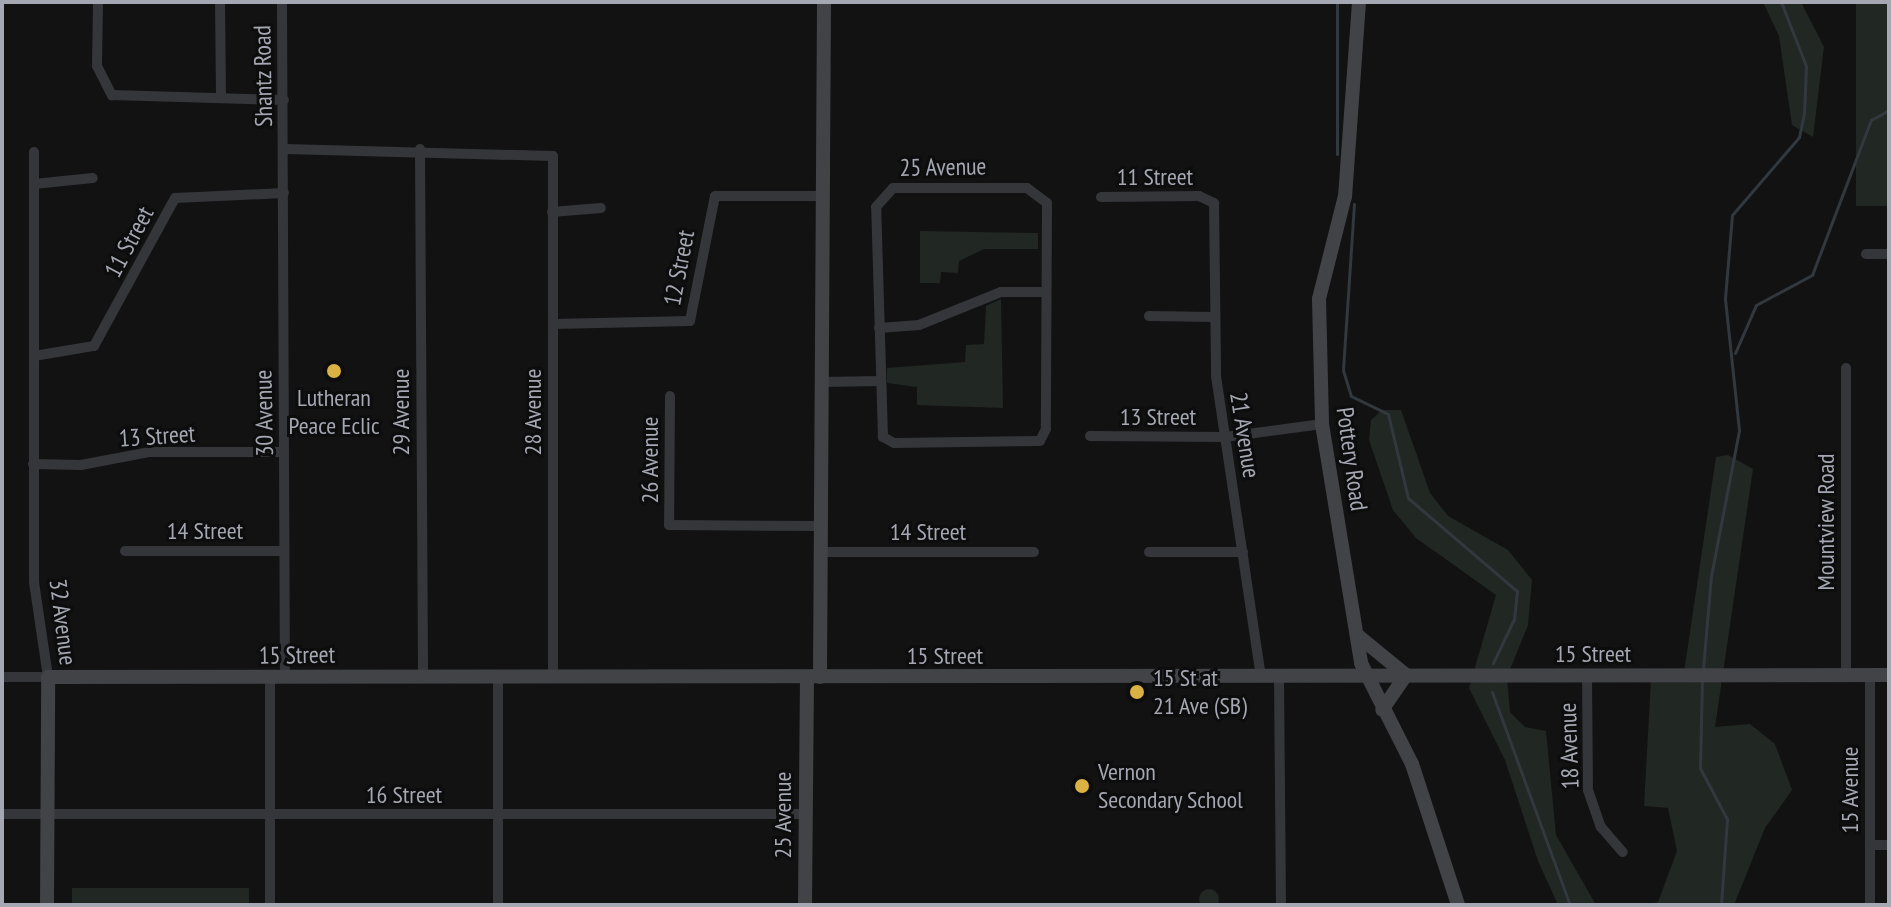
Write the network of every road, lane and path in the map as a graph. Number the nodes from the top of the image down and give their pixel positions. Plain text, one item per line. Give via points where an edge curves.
1 (98, 2) edge
2 (220, 2) edge
3 (282, 2) edge
4 (824, 2) edge
5 (1359, 2) edge
6 (221, 93) junction
7 (284, 100) junction
8 (285, 149) junction
9 (420, 149) junction
10 (34, 152) dead end
11 (93, 178) dead end
12 (34, 184) junction
13 (284, 193) junction
14 (824, 196) junction
15 (1101, 197) dead end
16 (1210, 198) joint
17 (601, 208) dead end
18 (552, 212) junction
19 (1866, 254) dead end
20 (1889, 254) edge
21 (1046, 292) junction
22 (1149, 316) dead end
23 (1214, 317) junction
24 (553, 324) junction
25 (879, 328) junction
26 (34, 356) junction
27 (1846, 368) dead end
28 (881, 381) junction
29 (823, 382) junction
30 (670, 396) dead end
31 (1322, 424) junction
32 (1090, 436) dead end
33 (1225, 437) junction
34 (284, 452) junction
35 (33, 464) junction
36 (821, 526) junction
37 (125, 551) dead end
38 (284, 551) junction
39 (822, 552) junction
40 (1034, 552) dead end
41 (1149, 552) dead end
42 (1243, 552) junction
43 (1356, 634) junction
44 (498, 675) junction
45 (1366, 675) junction
46 (1406, 675) junction
47 (1846, 675) junction
48 (1870, 675) junction
49 (1889, 675) edge
50 (423, 676) junction
51 (553, 676) junction
52 (1587, 676) junction
53 (2, 677) edge
54 (48, 677) junction
55 (813, 677) junction
56 (1261, 677) junction
57 (1279, 677) junction
58 (277, 678) junction
59 (1382, 710) junction
60 (2, 814) edge
61 (47, 814) junction
62 (805, 814) junction
63 (271, 815) junction
64 (497, 816) junction
65 (1871, 845) junction
66 (1889, 845) edge
67 (1623, 852) dead end
68 (47, 905) edge
69 (270, 905) edge
70 (498, 905) edge
71 (805, 905) edge
72 (1281, 905) edge
73 (1458, 905) edge
74 (1870, 905) edge

1 - 6 street via 97,66 112,95
2 - 6 street
3 - 7 street, Shantz Road
4 - 14 street, 25 Avenue
5 - 31 street, Pottery Road via 1345,196 1319,299
6 - 7 street
7 - 8 street, Shantz Road
8 - 9 street
8 - 13 street, 30 Avenue
9 - 18 street, 28 Avenue via 546,152 553,156
9 - 50 street, 29 Avenue
10 - 12 street, 32 Avenue
11 - 12 street
12 - 26 street, 32 Avenue
13 - 26 street, 11 Street via 175,198 94,346
13 - 34 street, 30 Avenue
14 - 24 street, 12 Street via 715,196 690,321
14 - 29 street, 25 Avenue
15 - 16 street, 11 Street
16 - 23 street, 21 Avenue
17 - 18 street
18 - 24 street, 28 Avenue
19 - 20 street
21 - 25 street via 1001,292 919,325
21 - 25 street, 25 Avenue via 1047,203 1040,192 893,188 876,207
21 - 28 street, 25 Avenue via 1046,429 1040,441 894,443 879,424
22 - 23 street
23 - 33 street, 21 Avenue
24 - 51 street, 28 Avenue
25 - 28 street, 25 Avenue
26 - 35 street, 32 Avenue
27 - 47 street, Mountview Road
28 - 29 street
29 - 36 street, 25 Avenue
30 - 36 street, 26 Avenue via 669,525
31 - 33 street, 13 Street
31 - 43 street, Pottery Road
32 - 33 street, 13 Street
33 - 42 street, 21 Avenue
34 - 35 street, 13 Street via 149,452 81,465
34 - 38 street, 30 Avenue
35 - 54 street, 32 Avenue via 35,607
36 - 39 street, 25 Avenue
37 - 38 street, 14 Street
38 - 58 street, 30 Avenue
39 - 40 street, 14 Street
39 - 55 street, 25 Avenue
41 - 42 street
42 - 56 street, 21 Avenue
43 - 45 street, Pottery Road
43 - 46 street
44 - 50 street, 15 Street
44 - 51 street, 15 Street
44 - 64 street
45 - 46 street, 15 Street
45 - 57 street, 15 Street
45 - 59 street, Pottery Road
46 - 52 street, 15 Street
46 - 59 street
47 - 48 street, 15 Street
47 - 52 street, 15 Street
48 - 49 street, 15 Street
48 - 65 street, 15 Avenue
50 - 58 street, 15 Street
51 - 55 street, 15 Street
52 - 67 street, 18 Avenue via 1588,790 1601,827
53 - 54 street, 15 Street
54 - 58 street, 15 Street
54 - 61 street, 32 Avenue
55 - 56 street, 15 Street
55 - 62 street, 25 Avenue
56 - 57 street, 15 Street
57 - 72 street
58 - 63 street, 30 Avenue
59 - 73 street, Pottery Road via 1417,776
60 - 61 street, 16 Street
61 - 63 street, 16 Street
61 - 68 street, 32 Avenue
62 - 64 street, 16 Street
62 - 71 street, 25 Avenue
63 - 64 street, 16 Street
63 - 69 street, 30 Avenue
64 - 70 street
65 - 66 street
65 - 74 street, 15 Avenue

